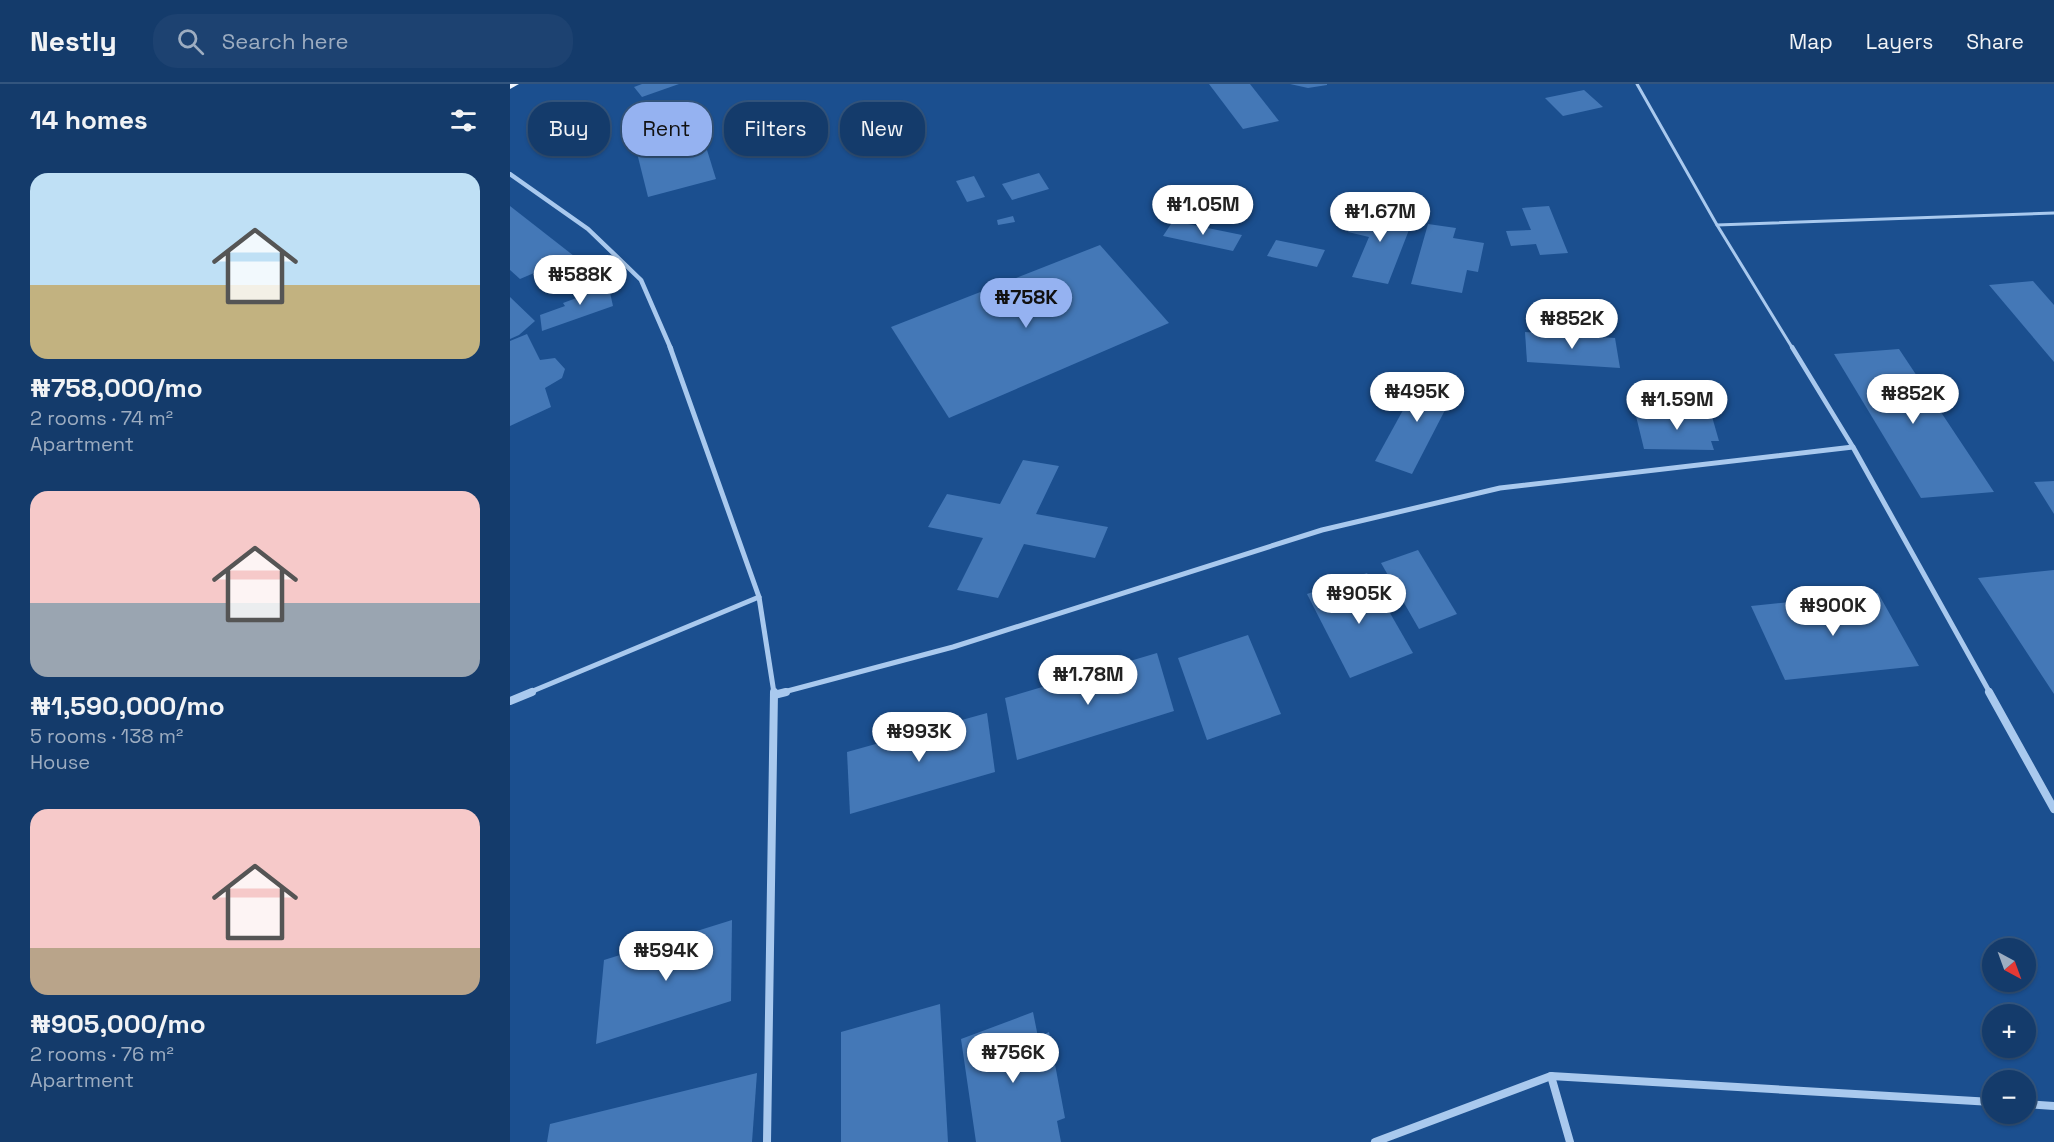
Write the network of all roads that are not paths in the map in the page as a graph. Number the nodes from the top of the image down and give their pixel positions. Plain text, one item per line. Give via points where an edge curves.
1 (1637, 84) edge
2 (510, 174) edge
3 (2054, 213) edge
4 (1717, 225) junction
5 (1853, 447) junction
6 (759, 597) junction
7 (774, 695) junction
8 (510, 701) edge
9 (2054, 809) edge
10 (1551, 1076) junction
11 (1982, 1101) edge
12 (2036, 1105) edge
13 (2054, 1106) edge
14 (767, 1142) edge
15 (1375, 1142) edge
16 (1570, 1142) edge

1 - 4 lane
2 - 6 street via 588,229 641,280 668,341
3 - 4 lane
4 - 5 lane
5 - 7 street via 1500,488 1322,530 953,647
5 - 9 street
6 - 7 street
6 - 8 street
7 - 14 street
10 - 11 street
10 - 15 street
10 - 16 street
12 - 13 street

